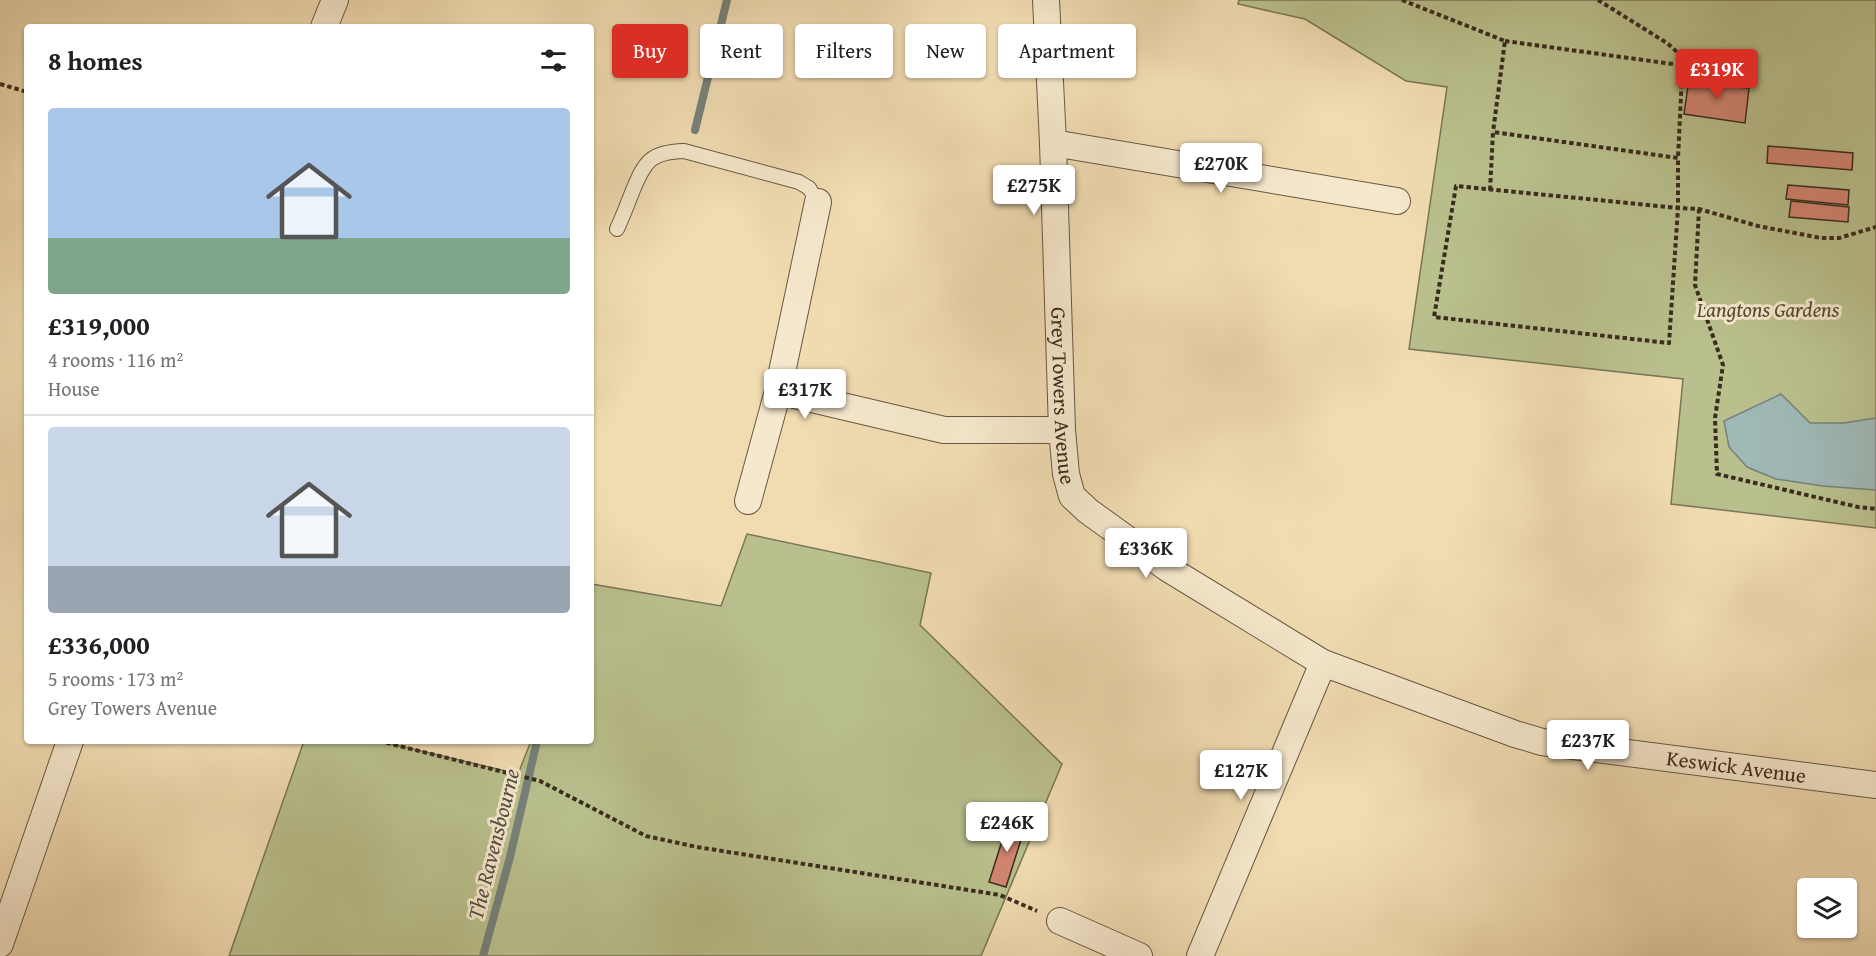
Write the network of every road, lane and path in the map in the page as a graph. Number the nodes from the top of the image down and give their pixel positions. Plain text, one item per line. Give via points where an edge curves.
1 (335, 0) edge
2 (1046, 0) edge
3 (1402, 0) edge
4 (1598, 0) edge
5 (325, 24) edge
6 (1505, 41) junction
7 (1680, 64) junction
8 (0, 84) edge
9 (24, 92) edge
10 (1493, 132) junction
11 (1053, 143) junction
12 (1678, 158) junction
13 (1490, 190) junction
14 (1397, 201) dead end
15 (818, 202) joint
16 (1678, 207) junction
17 (1699, 209) junction
18 (1876, 227) edge
19 (617, 229) dead end
20 (778, 391) junction
21 (1062, 430) junction
22 (748, 501) dead end
23 (1876, 509) edge
24 (1323, 663) junction
25 (69, 744) edge
26 (392, 744) edge
27 (1876, 785) edge
28 (1060, 921) joint
29 (0, 944) edge
30 (1139, 956) edge
31 (1200, 956) edge

1 - 5 street
2 - 11 street, Grey Towers Avenue
3 - 6 path
4 - 7 path via 1667,43 1678,53
6 - 7 path
6 - 10 path
7 - 12 path
8 - 9 path
10 - 12 path
10 - 13 path
11 - 14 street
11 - 21 street, Grey Towers Avenue
12 - 16 path
13 - 16 path
13 - 16 path via 1456,186 1434,317 1669,343
15 - 19 lane via 809,188 799,182 684,151 667,151 643,166
15 - 20 street
16 - 17 path
17 - 18 path via 1821,238 1839,238
17 - 23 path via 1695,285 1723,365 1715,418 1717,474
20 - 21 street via 944,430
20 - 22 street
21 - 24 street, Grey Towers Avenue via 1072,496 1088,511 1167,567
24 - 27 street, Keswick Avenue via 1542,742
24 - 31 street
25 - 29 street
26 - 28 path via 540,781 646,836 1000,896
28 - 30 street

